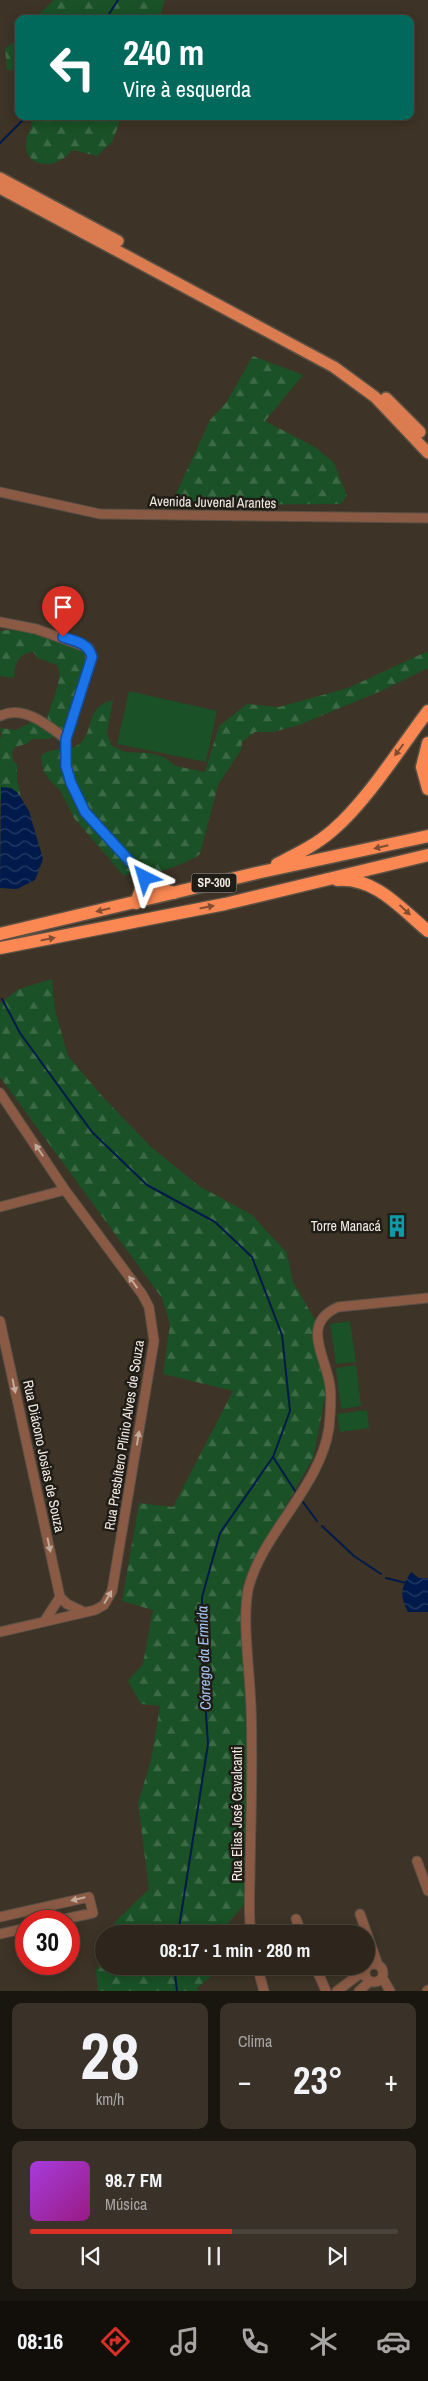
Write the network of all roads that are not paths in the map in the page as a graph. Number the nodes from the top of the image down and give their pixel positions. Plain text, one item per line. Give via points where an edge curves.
1 (0, 178) edge
2 (0, 188) edge
3 (428, 441) edge
4 (428, 453) edge
5 (0, 492) edge
6 (428, 518) edge
7 (0, 622) edge
8 (428, 711) edge
9 (0, 716) edge
10 (66, 739) junction
11 (428, 743) edge
12 (428, 789) edge
13 (428, 836) edge
14 (428, 856) edge
15 (261, 872) junction
16 (145, 878) junction
17 (312, 882) junction
18 (174, 893) junction
19 (136, 903) junction
20 (428, 931) edge
21 (0, 934) edge
22 (0, 948) edge
23 (0, 1093) edge
24 (66, 1190) junction
25 (0, 1207) edge
26 (428, 1298) edge
27 (0, 1321) edge
28 (60, 1598) junction
29 (84, 1612) junction
30 (44, 1622) junction
31 (0, 1632) edge
32 (417, 1862) dead end
33 (428, 1891) edge
34 (31, 1910) edge
35 (15, 1914) edge
36 (360, 1914) dead end
37 (80, 1916) edge
38 (0, 1917) edge
39 (296, 1918) dead end
40 (251, 1925) edge
41 (299, 1925) edge
42 (15, 1931) edge
43 (0, 1934) edge
44 (375, 1965) edge
45 (378, 1965) junction
46 (260, 1975) edge
47 (320, 1975) edge
48 (358, 1975) edge
49 (365, 1975) edge
50 (382, 1977) junction
51 (370, 1982) junction
52 (264, 1991) edge
53 (326, 1991) edge
54 (337, 1991) edge
55 (359, 1991) edge
56 (390, 1991) edge

1 - 3 main road via 333,358 400,410
2 - 4 main road via 334,367 375,397
5 - 6 street, Avenida Juvenal Arantes via 100,514
7 - 10 street via 36,628 89,648 91,661
8 -> 15 highway via 358,804 334,830 315,844
9 - 10 street via 25,714
10 - 16 street via 65,756 71,783 85,812
11 - 12 highway via 422,767
13 -> 15 highway, SP-300
14 - 17 highway, SP-300
15 - 18 highway, SP-300
16 - 18 highway via 154,887
16 - 19 highway
17 -> 20 highway via 344,880 362,883 382,892
22 -> 17 highway, SP-300 via 225,904
18 - 19 highway, SP-300
19 -> 21 highway, SP-300
24 -> 23 street, Rua Presbítero Plínio Alves de Souza
24 - 25 street
29 -> 24 street, Rua Presbítero Plínio Alves de Souza via 104,1604 112,1591 154,1341 149,1307 142,1294
26 - 40 street, Rua Elias José Cavalcanti via 351,1304 338,1307 322,1318 318,1338 330,1386 328,1429 317,1464 262,1557 248,1590
27 -> 28 street, Rua Diácono Josias de Souza
28 - 29 street
28 - 30 street
29 - 30 street, Rua Presbítero Plínio Alves de Souza
30 - 31 street, Rua Presbítero Plínio Alves de Souza
32 - 33 street
37 -> 34 street via 93,1913 89,1897
35 -> 38 street
36 - 45 street
39 - 41 street
42 - 43 street
44 - 45 street
45 - 50 street via 382,1969
46 - 52 street
47 - 53 street
48 - 54 street
49 - 51 street
50 - 51 street
50 - 56 street
51 - 55 street

